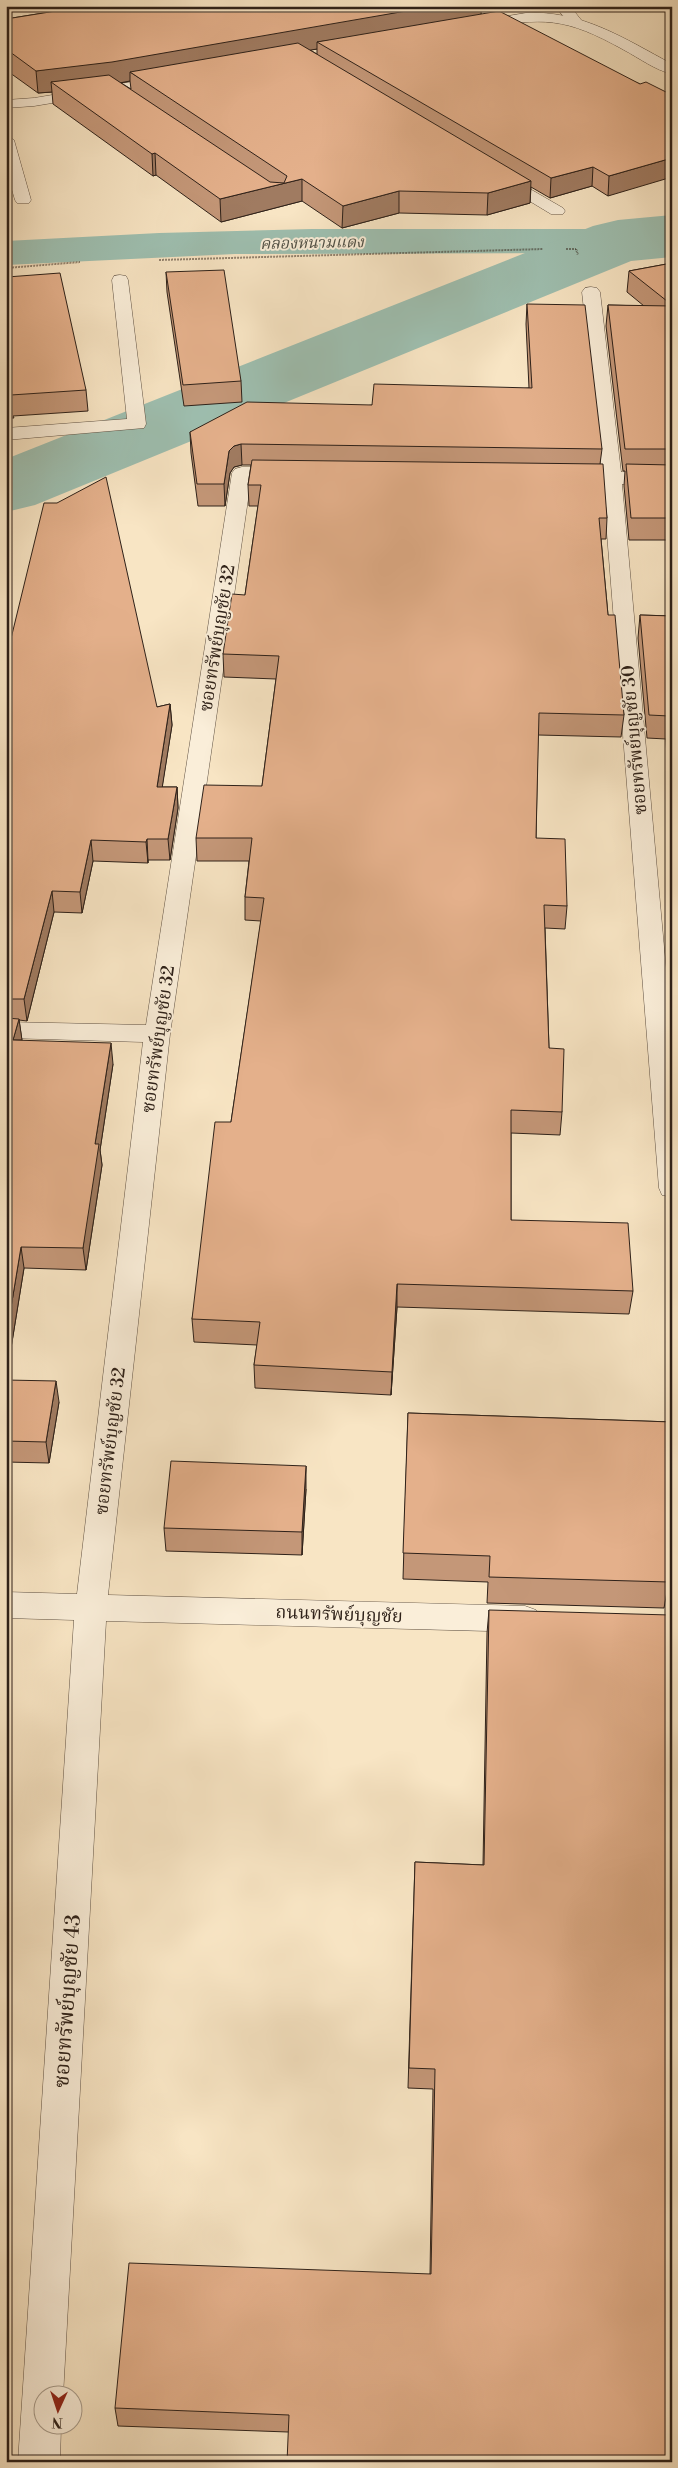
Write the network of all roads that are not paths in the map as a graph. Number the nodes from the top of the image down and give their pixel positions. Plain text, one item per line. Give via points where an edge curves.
1 (562, 6) edge
2 (575, 21) junction
3 (460, 28) edge
4 (672, 70) edge
5 (182, 77) edge
6 (114, 90) junction
7 (131, 101) edge
8 (6, 104) edge
9 (6, 140) edge
10 (482, 166) edge
11 (23, 200) dead end
12 (557, 211) dead end
13 (120, 280) dead end
14 (591, 292) dead end
15 (6, 434) edge
16 (310, 474) edge
17 (544, 477) edge
18 (612, 478) junction
19 (672, 479) edge
20 (6, 1030) edge
21 (157, 1034) junction
22 (672, 1188) edge
23 (6, 1605) edge
24 (91, 1607) junction
25 (554, 1619) edge
26 (44, 2386) edge
27 (41, 2436) edge
28 (39, 2462) edge

1 - 2 street
2 - 3 street via 532,17
2 - 4 street
5 - 6 street
6 - 7 street
6 - 8 street
9 - 11 street
10 - 12 street
13 - 15 street via 137,424
14 - 18 street, ซอยทรัพย์บุญชัย 30
16 - 21 street, ซอยทรัพย์บุญชัย 32 via 242,472
17 - 18 street
18 - 19 street
18 - 22 street, ซอยทรัพย์บุญชัย 30
20 - 21 street
21 - 24 street, ซอยทรัพย์บุญชัย 32
23 - 24 street, ถนนทรัพย์บุญชัย
24 - 25 street, ถนนทรัพย์บุญชัย
24 - 26 street, ซอยทรัพย์บุญชัย 43
27 - 28 street, ซอยทรัพย์บุญชัย 43

